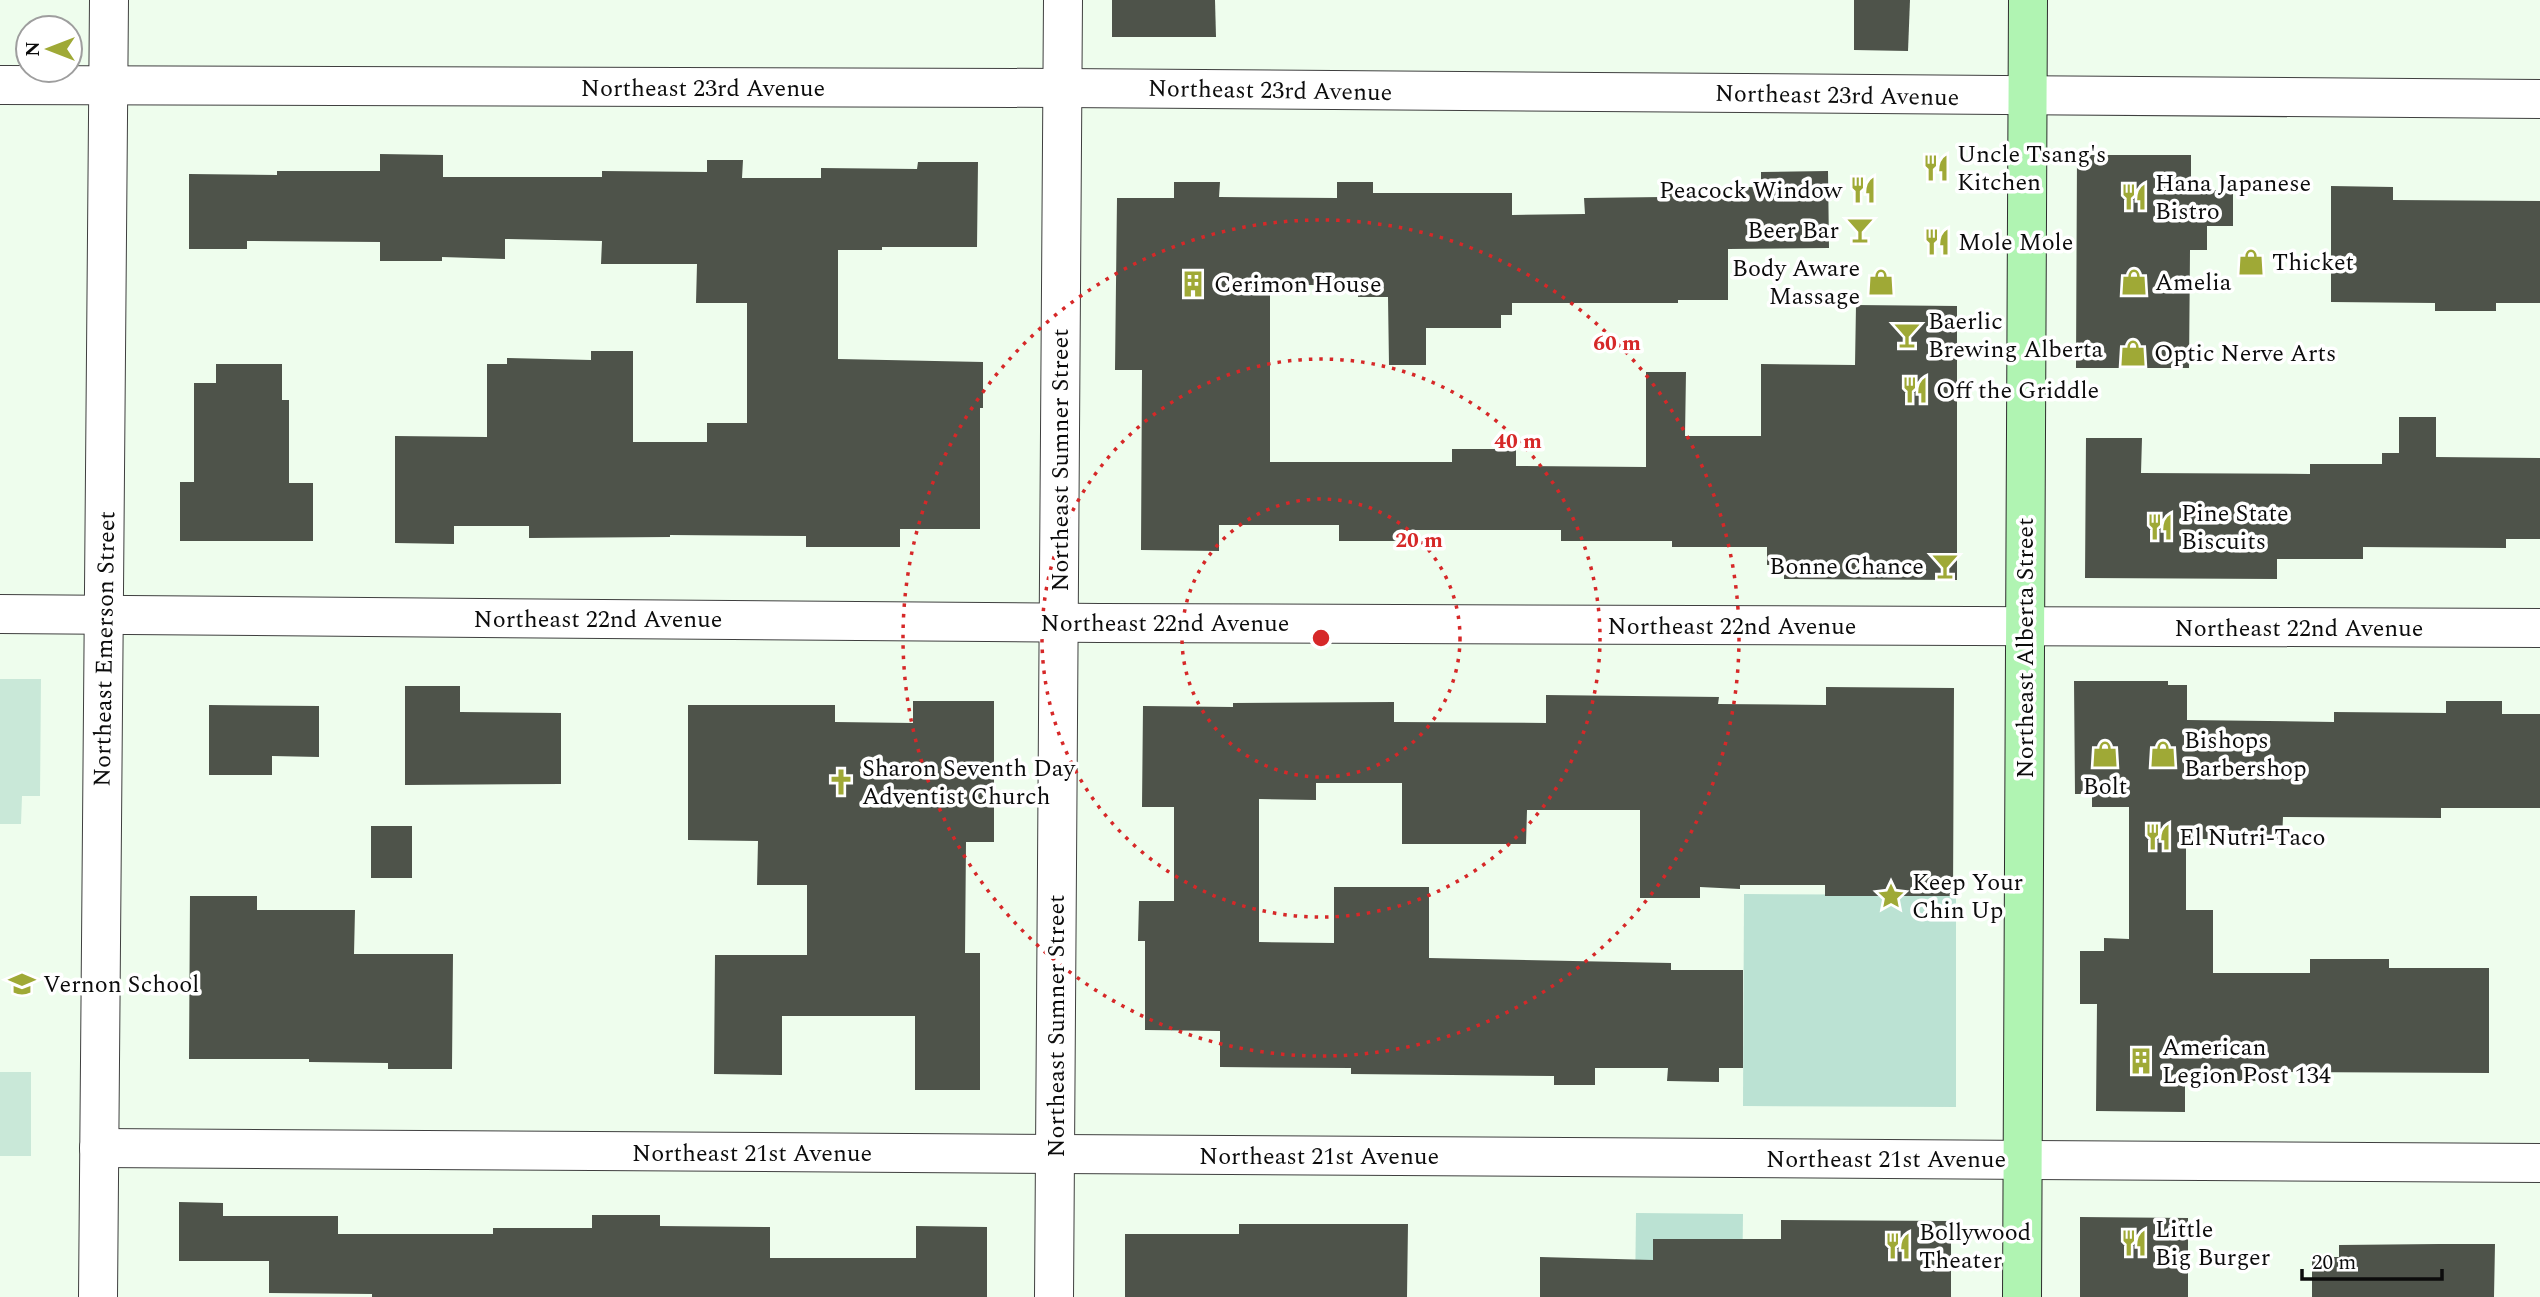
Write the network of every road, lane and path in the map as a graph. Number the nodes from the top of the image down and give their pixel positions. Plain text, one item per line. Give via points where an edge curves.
1 (109, 0) edge
2 (1063, 0) edge
3 (2028, 0) edge
4 (0, 85) edge
5 (109, 86) junction
6 (1062, 88) junction
7 (2028, 97) junction
8 (2540, 99) edge
9 (0, 614) edge
10 (104, 615) junction
11 (1059, 622) junction
12 (2025, 628) junction
13 (2540, 628) edge
14 (99, 1148) junction
15 (1055, 1154) junction
16 (2022, 1160) junction
17 (2540, 1163) edge
18 (98, 1297) edge
19 (1054, 1297) edge
20 (2022, 1297) edge

1 - 5 street, Northeast Emerson Street
2 - 6 street, Northeast Sumner Street
3 - 7 street, Northeast Alberta Street
4 - 5 street, Northeast 23rd Avenue
5 - 6 street, Northeast 23rd Avenue
5 - 10 street, Northeast Emerson Street
6 - 7 street, Northeast 23rd Avenue
6 - 11 street, Northeast Sumner Street
7 - 8 street, Northeast 23rd Avenue
7 - 12 street, Northeast Alberta Street
9 - 10 street, Northeast 22nd Avenue
10 - 11 street, Northeast 22nd Avenue
10 - 14 street, Northeast Emerson Street
11 - 12 street, Northeast 22nd Avenue
11 - 15 street, Northeast Sumner Street
12 - 13 street, Northeast 22nd Avenue
12 - 16 street, Northeast Alberta Street
14 - 15 street, Northeast 21st Avenue
14 - 18 street, Northeast Emerson Street
15 - 16 street, Northeast 21st Avenue
15 - 19 street, Northeast Sumner Street
16 - 17 street, Northeast 21st Avenue
16 - 20 street, Northeast Alberta Street

